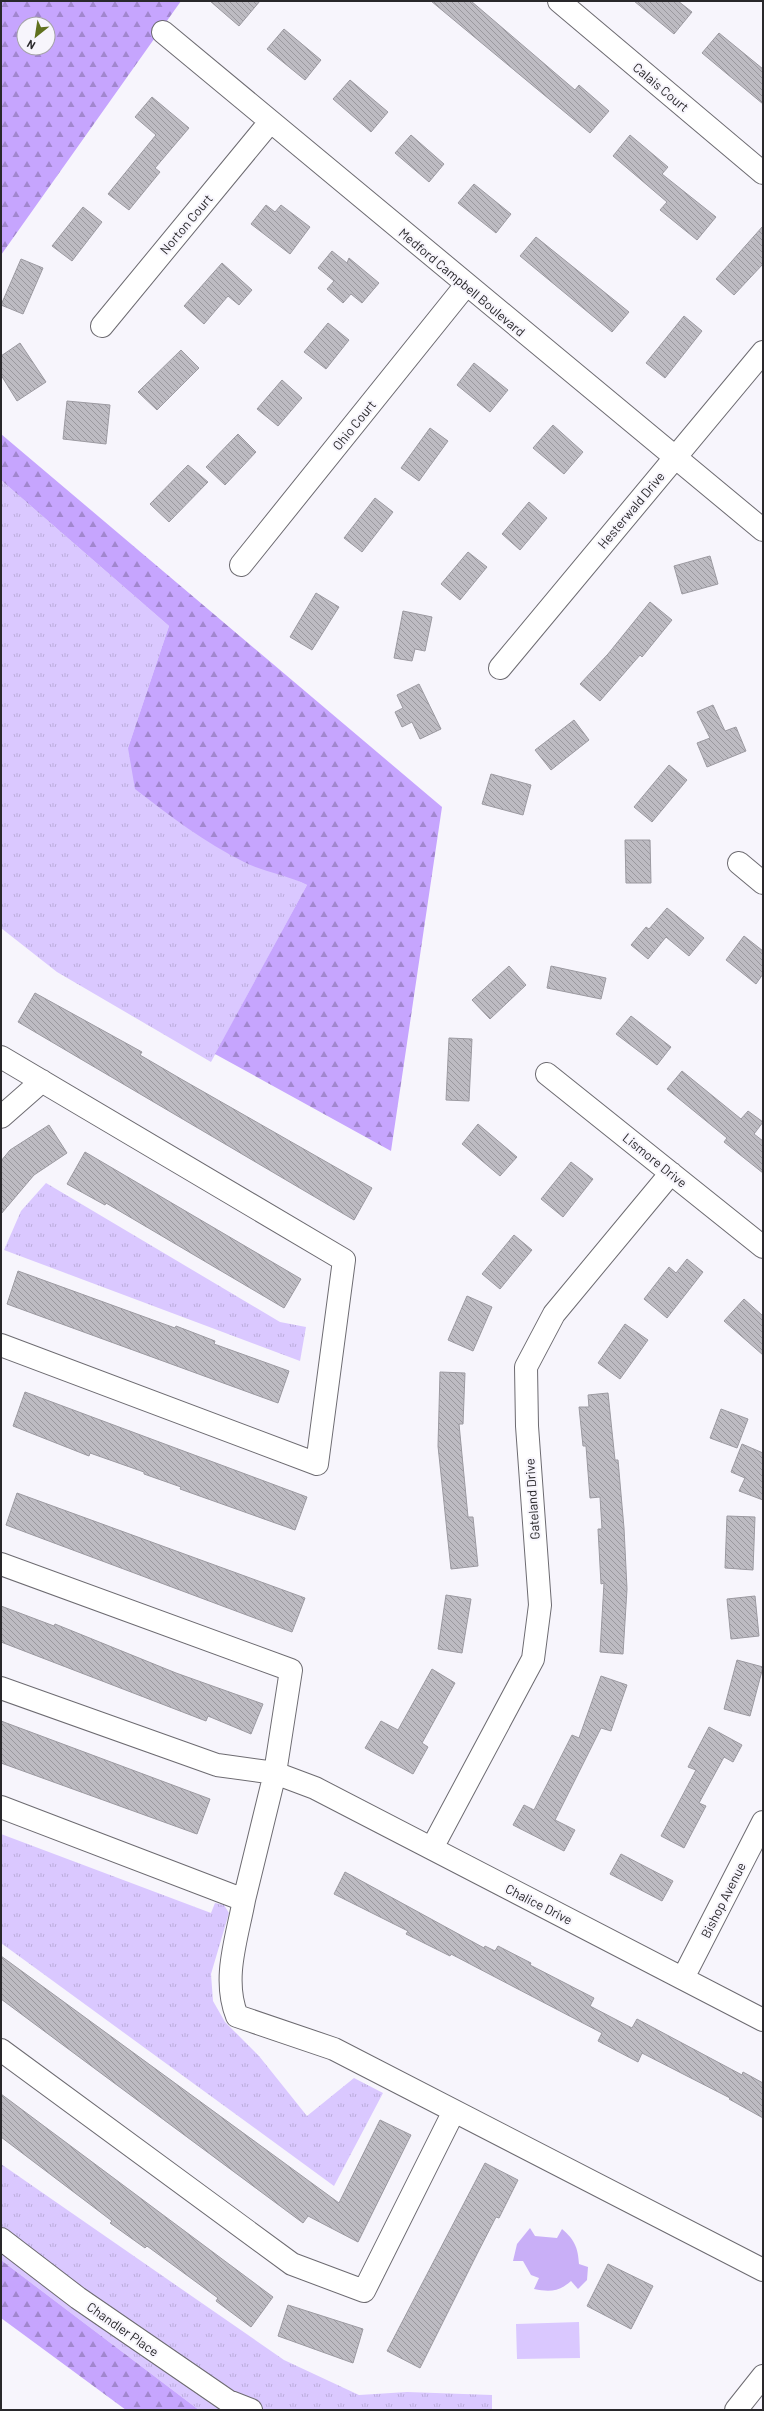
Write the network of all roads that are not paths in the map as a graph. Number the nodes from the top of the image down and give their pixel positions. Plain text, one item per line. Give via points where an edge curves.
1 (559, 1) edge
2 (163, 32) dead end
3 (270, 122) junction
4 (763, 173) edge
5 (466, 285) junction
6 (102, 326) dead end
7 (763, 352) edge
8 (674, 458) junction
9 (763, 530) edge
10 (240, 565) dead end
11 (500, 668) dead end
12 (739, 863) dead end
13 (763, 883) edge
14 (1, 1057) edge
15 (547, 1074) dead end
16 (42, 1081) junction
17 (1, 1117) edge
18 (671, 1173) junction
19 (763, 1246) edge
20 (1, 1345) edge
21 (1, 1564) edge
22 (1, 1688) edge
23 (275, 1773) junction
24 (1, 1807) edge
25 (763, 1822) edge
26 (432, 1848) junction
27 (244, 1900) junction
28 (683, 1978) junction
29 (763, 2020) edge
30 (1, 2050) edge
31 (454, 2111) junction
32 (1, 2238) edge
33 (763, 2270) edge
34 (763, 2376) edge
35 (251, 2410) edge
36 (736, 2410) edge

1 - 4 street, Calais Court
2 - 3 street, Medford Campbell Boulevard
3 - 5 street, Medford Campbell Boulevard
3 - 6 street, Norton Court
5 - 8 street, Medford Campbell Boulevard
5 - 10 street, Ohio Court
7 - 8 street, Hesterwald Drive
8 - 9 street, Medford Campbell Boulevard
8 - 11 street, Hesterwald Drive
12 - 13 street
14 - 16 street
15 - 18 street, Lismore Drive
16 - 17 street
16 - 20 street via 344,1260 317,1464
18 - 19 street, Lismore Drive
18 - 26 street, Gateland Drive via 554,1314 526,1367 526,1426 540,1605 533,1659
21 - 23 street via 291,1670
22 - 23 street, Chalice Drive via 217,1765
23 - 26 street, Chalice Drive via 315,1788
23 - 27 street
24 - 27 street
25 - 28 street, Bishop Avenue
26 - 28 street, Chalice Drive
27 - 31 street via 229,1979 230,2000 237,2016 334,2049
28 - 29 street, Chalice Drive
30 - 31 street via 292,2264 364,2290
31 - 33 street
32 - 35 street, Chandler Place via 78,2298 228,2401
34 - 36 street

